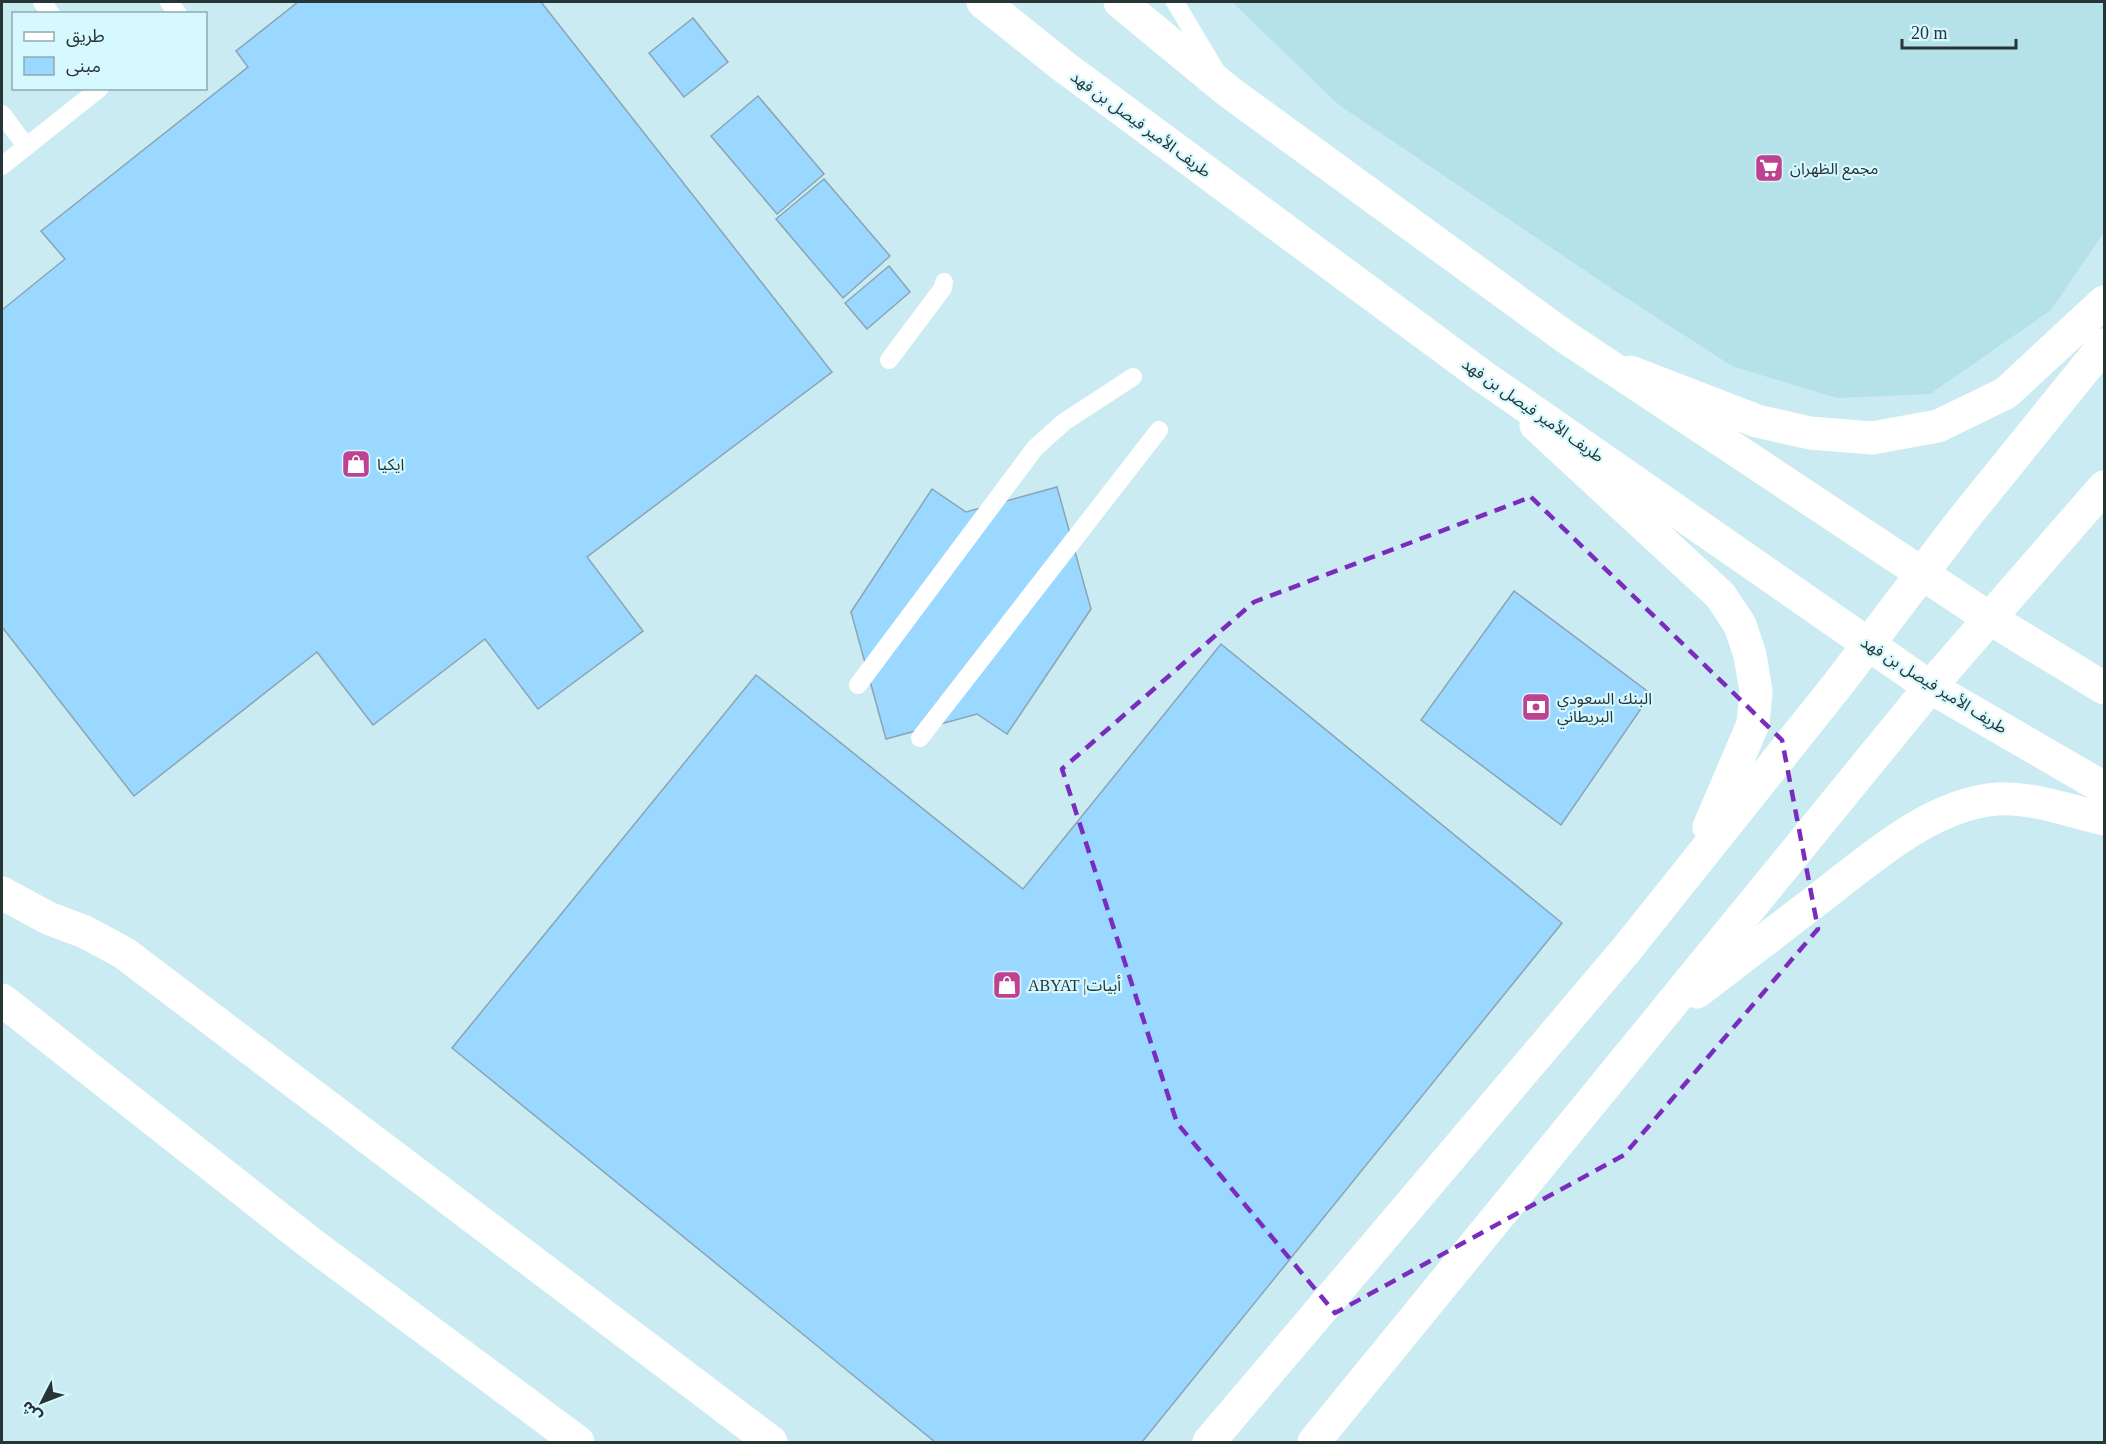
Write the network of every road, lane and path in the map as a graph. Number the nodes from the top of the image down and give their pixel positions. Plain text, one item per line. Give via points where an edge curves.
1 (983, 2) edge
2 (1120, 2) edge
3 (1175, 2) edge
4 (97, 90) edge
5 (1228, 91) junction
6 (2, 114) edge
7 (26, 147) junction
8 (2, 166) edge
9 (944, 282) dead end
10 (2104, 302) edge
11 (2104, 345) edge
12 (889, 360) dead end
13 (1605, 362) junction
14 (1481, 375) junction
15 (1132, 377) dead end
16 (1159, 430) dead end
17 (2104, 487) edge
18 (1922, 573) junction
19 (1989, 618) junction
20 (1868, 645) junction
21 (858, 685) dead end
22 (1930, 687) junction
23 (2104, 688) edge
24 (920, 738) dead end
25 (2104, 788) edge
26 (2104, 819) edge
27 (1692, 866) junction
28 (2, 893) edge
29 (2, 1000) edge
30 (1653, 1026) junction
31 (559, 1437) edge
32 (771, 1443) edge
33 (1209, 1443) edge
34 (1314, 1443) edge

1 - 14 street, طريف الأمير فيصل بن فهد via 1063,66
2 - 5 street
3 - 5 lane
4 - 7 lane
5 - 13 street
6 - 7 lane
7 - 8 lane
9 - 12 lane
10 - 13 street via 2006,393 1938,426 1872,438 1810,433 1757,421
11 - 18 street
13 - 18 street
14 - 20 street, طريف الأمير فيصل بن فهد
14 - 27 street via 1720,596 1740,625 1756,691 1753,724
15 - 21 lane via 1064,422 1035,448
16 - 24 lane
17 - 19 street
18 - 19 street
18 - 20 street
19 - 22 street
19 - 23 street
20 - 22 street, طريف الأمير فيصل بن فهد
20 - 27 street
22 - 25 street, طريف الأمير فيصل بن فهد
22 - 30 street
26 - 30 street via 2026,800 1975,802 1953,811 1895,840
27 - 33 street via 1626,950
28 - 32 street via 124,953
29 - 31 street
30 - 34 street

